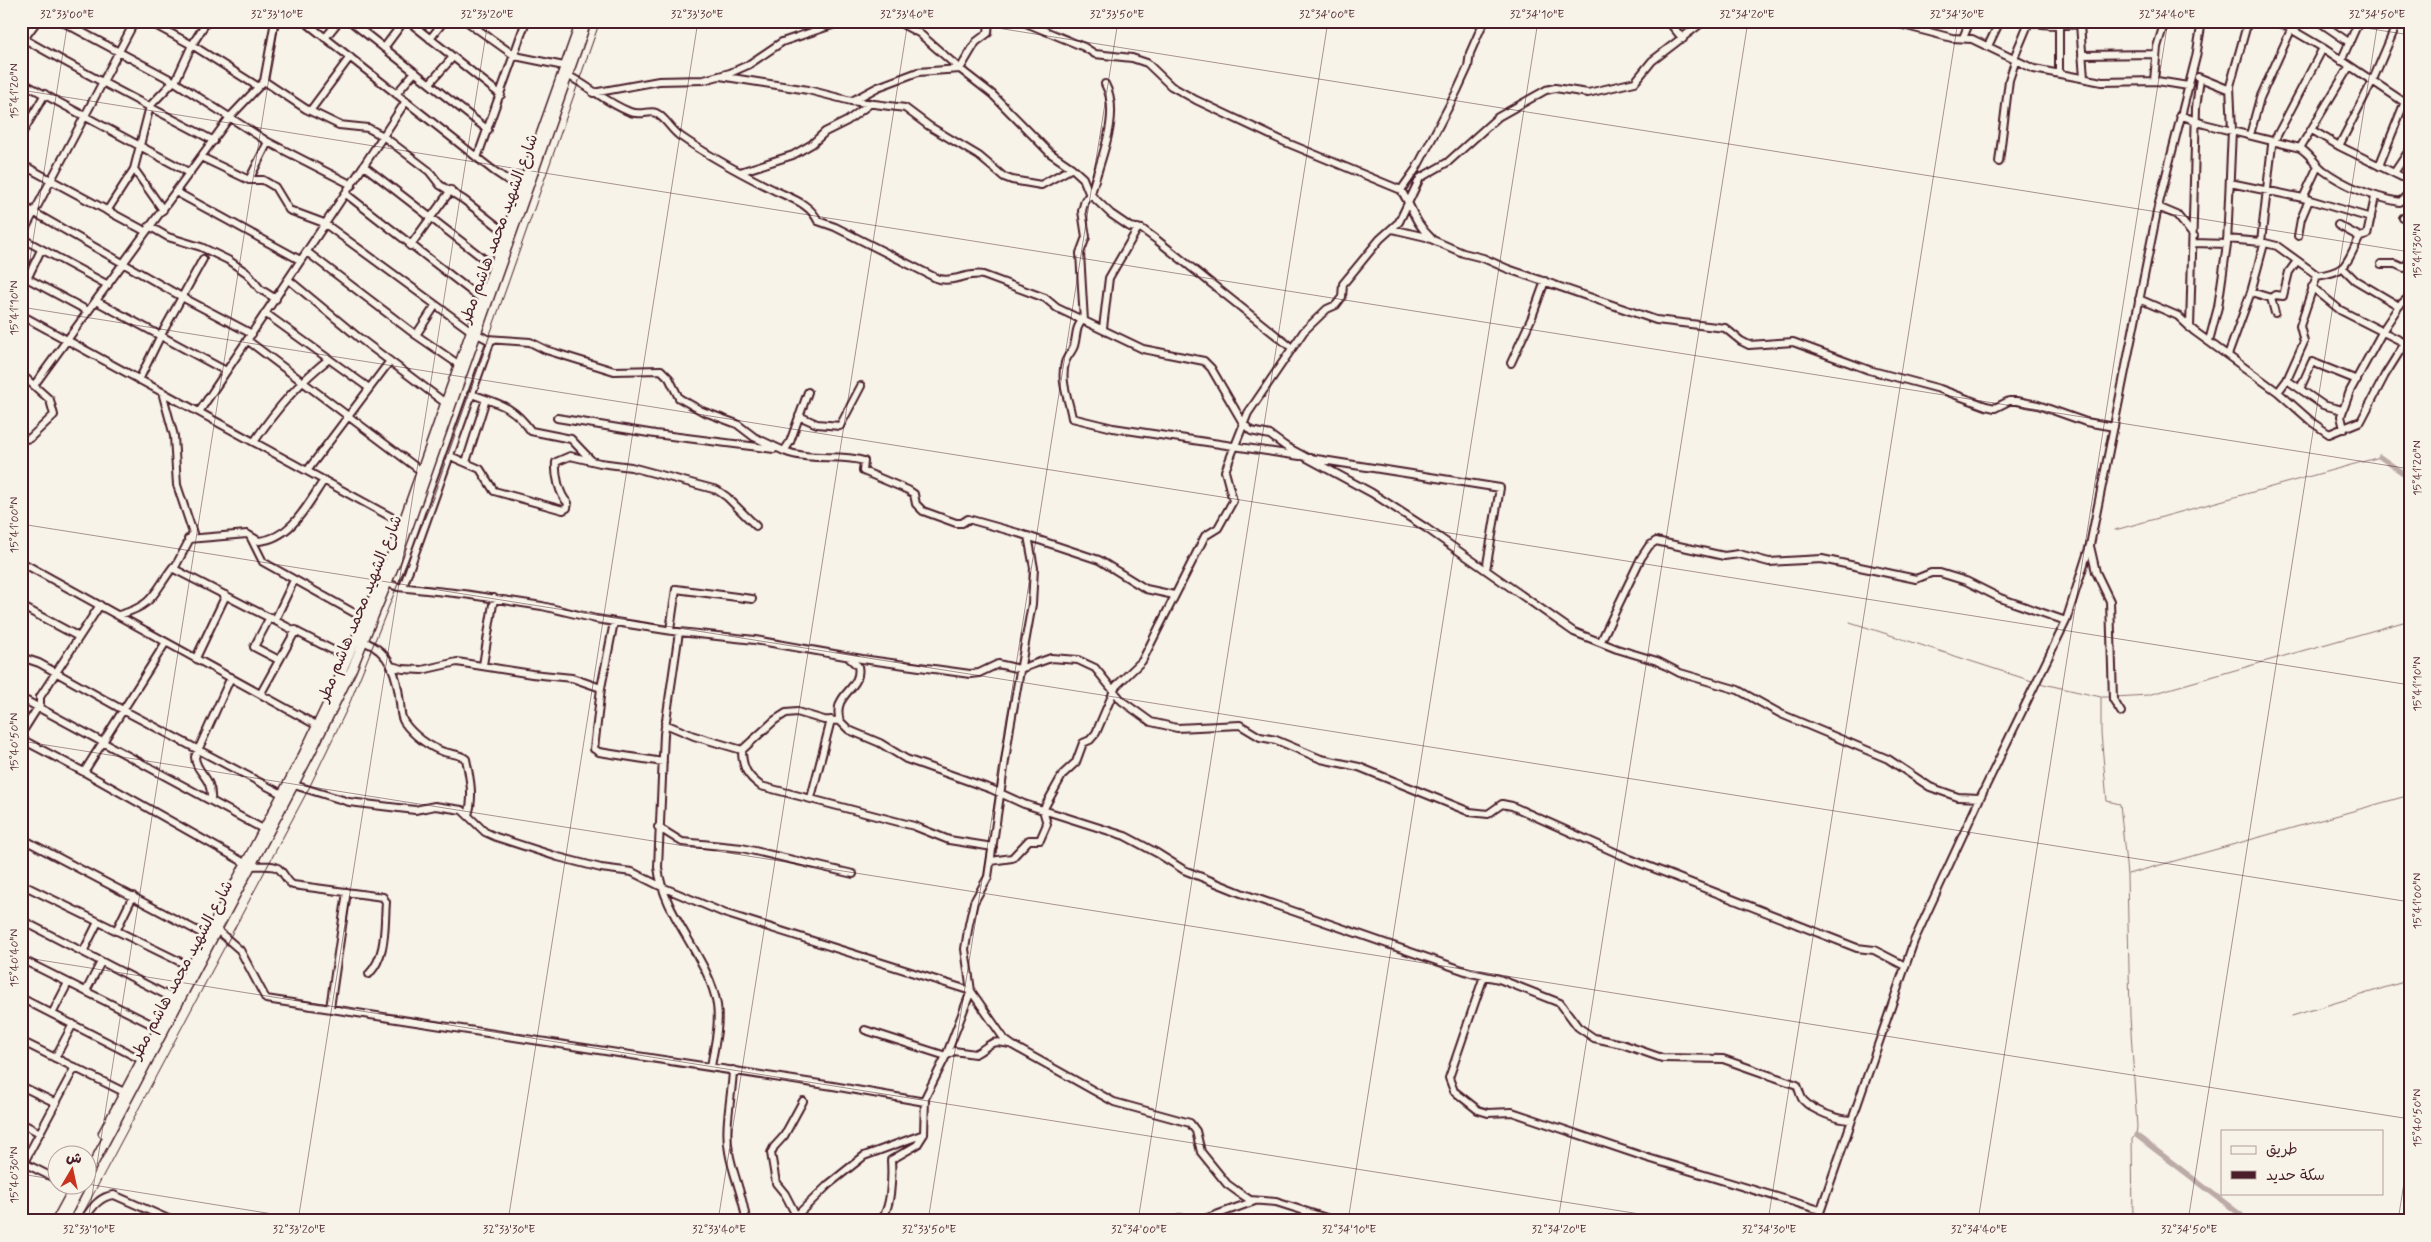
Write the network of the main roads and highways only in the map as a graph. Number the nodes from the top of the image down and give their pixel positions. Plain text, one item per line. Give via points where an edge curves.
1 (581, 21) edge
2 (587, 21) edge
3 (564, 72) junction
4 (473, 332) junction
5 (454, 385) junction
6 (248, 865) junction
7 (193, 969) junction
8 (98, 1144) edge
9 (98, 1154) edge
10 (70, 1194) edge
11 (72, 1194) edge
12 (56, 1221) edge
13 (63, 1221) edge

1 - 3 main road, شارع الشهيد محمد هاشم مطر
2 - 3 main road, شارع الشهيد محمد هاشم مطر
3 - 4 main road, شارع الشهيد محمد هاشم مطر
3 - 4 main road, شارع الشهيد محمد هاشم مطر via 481,299
4 - 5 main road, شارع الشهيد محمد هاشم مطر
4 - 5 main road, شارع الشهيد محمد هاشم مطر via 458,364
5 - 6 main road, شارع الشهيد محمد هاشم مطر via 444,402 365,619 318,726 263,829
5 - 6 main road, شارع الشهيد محمد هاشم مطر via 387,583 341,693
6 - 7 main road, شارع الشهيد محمد هاشم مطر via 217,930
6 - 7 main road, شارع الشهيد محمد هاشم مطر via 207,936
7 - 8 main road, شارع الشهيد محمد هاشم مطر
7 - 9 main road, شارع الشهيد محمد هاشم مطر
10 - 12 main road
11 - 13 main road

